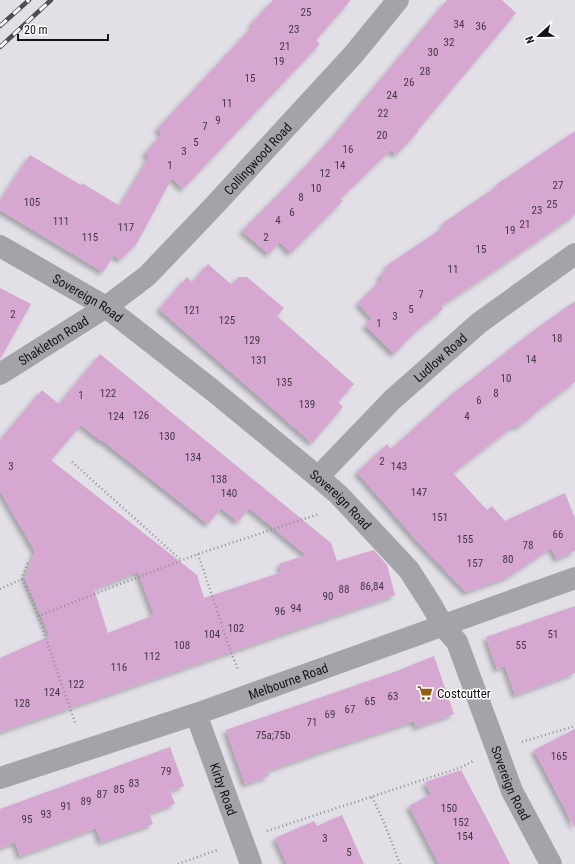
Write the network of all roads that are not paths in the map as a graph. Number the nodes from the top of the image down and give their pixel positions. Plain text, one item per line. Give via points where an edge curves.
1 (398, 0) edge
2 (0, 246) edge
3 (575, 254) edge
4 (106, 307) junction
5 (0, 374) edge
6 (318, 477) junction
7 (575, 578) edge
8 (443, 626) junction
9 (196, 714) junction
10 (0, 778) edge
11 (251, 864) edge
12 (551, 864) edge

1 - 4 street, Collingwood Road via 353,55 212,209 146,276
2 - 4 street, Sovereign Road
3 - 6 street, Ludlow Road via 479,323 392,400
4 - 5 street, Shakleton Road
4 - 6 street, Sovereign Road
6 - 8 street, Sovereign Road via 339,495 409,570
7 - 8 street, Melbourne Road
8 - 9 street, Melbourne Road
8 - 12 street, Sovereign Road via 457,642 512,791
9 - 10 street, Melbourne Road
9 - 11 street, Kirby Road

